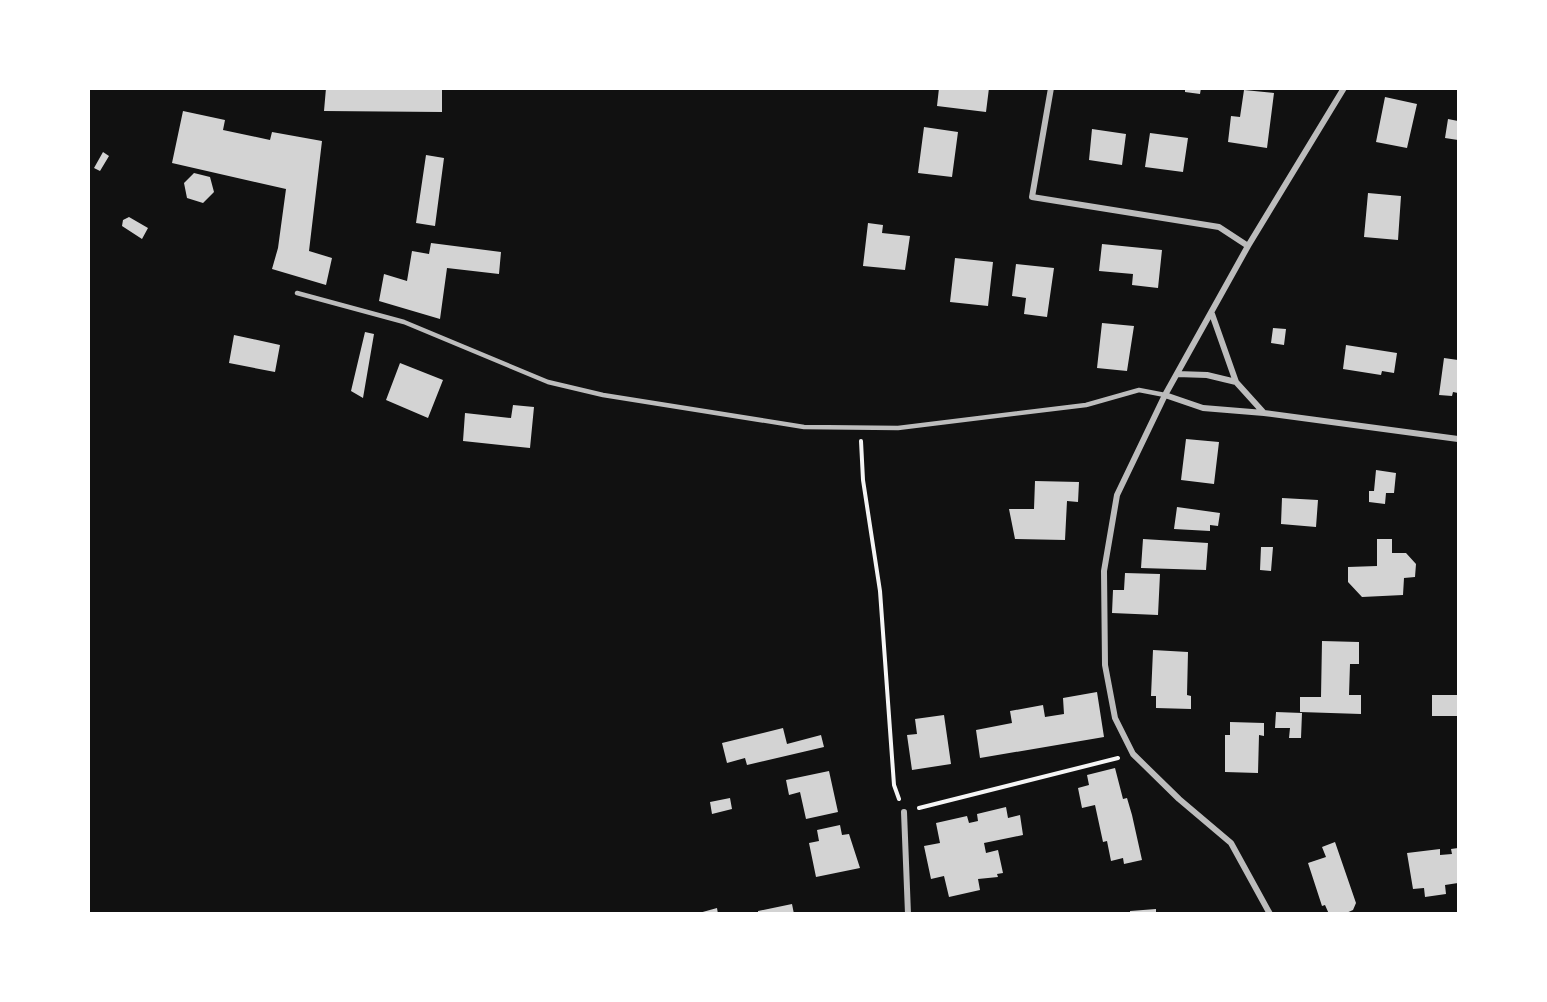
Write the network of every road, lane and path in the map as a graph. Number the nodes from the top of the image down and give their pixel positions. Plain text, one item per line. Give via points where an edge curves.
1 (1051, 88) edge
2 (1344, 88) edge
3 (1248, 246) junction
4 (297, 293) dead end
5 (1212, 314) junction
6 (1177, 374) junction
7 (1236, 382) junction
8 (1165, 395) junction
9 (1264, 414) junction
10 (860, 429) junction
11 (1458, 439) edge
12 (1133, 754) junction
13 (904, 812) junction
14 (908, 914) edge
15 (1270, 914) edge

1 - 3 street via 1032,197 1219,227
2 - 3 street
3 - 5 street
4 - 10 lane via 404,322 548,382 603,395 804,427
5 - 6 street
5 - 7 street
6 - 7 street via 1207,375
6 - 8 street
7 - 9 street
8 - 9 street via 1203,408
8 - 10 lane via 1139,390 1086,405 991,419
8 - 12 street via 1117,495 1104,571 1105,665 1115,718
9 - 11 street
10 - 13 path via 863,480 880,591 894,785
12 - 13 path
12 - 15 street via 1231,843
13 - 14 street

